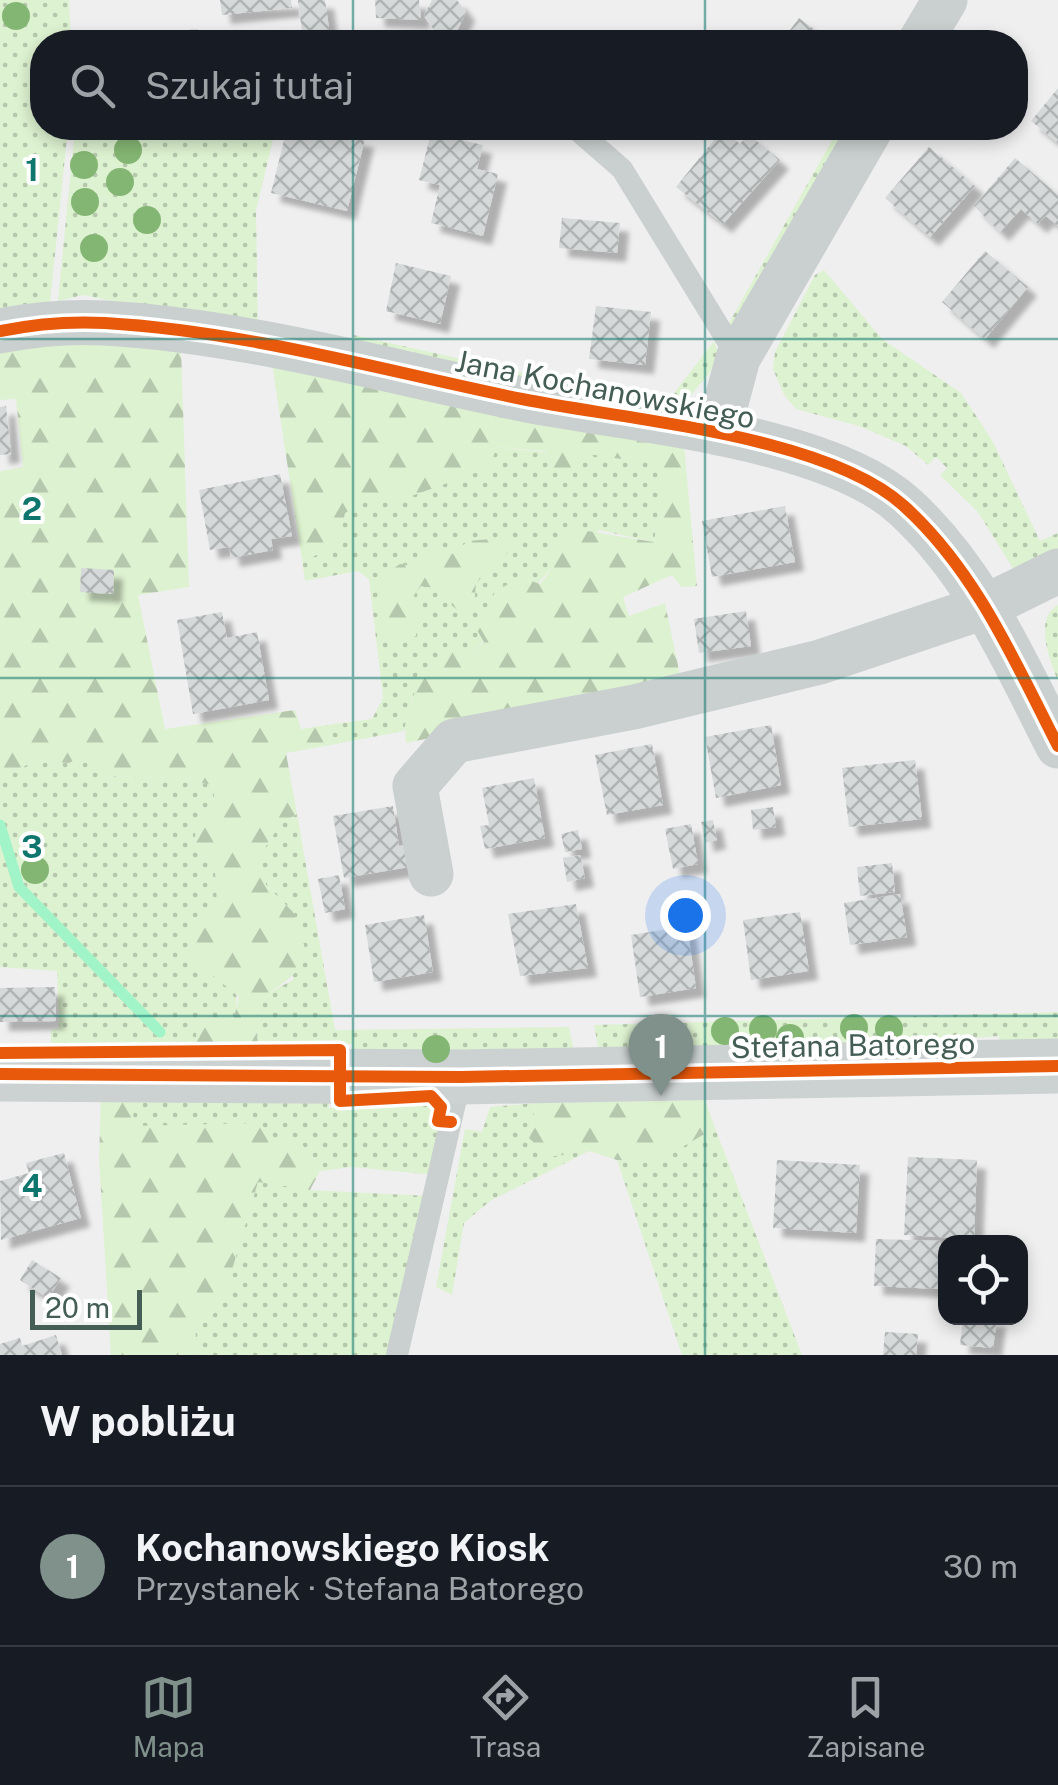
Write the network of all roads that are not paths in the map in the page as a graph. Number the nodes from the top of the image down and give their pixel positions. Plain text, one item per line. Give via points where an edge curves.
1 (944, 0) edge
2 (927, 30) edge
3 (588, 140) edge
4 (864, 140) edge
5 (0, 331) edge
6 (738, 358) junction
7 (718, 433) junction
8 (1058, 572) edge
9 (987, 606) junction
10 (1058, 746) edge
11 (432, 874) dead end
12 (1054, 1063) edge
13 (0, 1074) edge
14 (462, 1077) junction
15 (397, 1355) edge

1 - 2 street
3 - 6 lane via 622,169
4 - 6 street
5 - 7 street, Jana Kochanowskiego via 104,323 213,336
6 - 7 street
7 - 9 street, Jana Kochanowskiego via 828,462 903,504
8 - 9 street
9 - 10 street, Jana Kochanowskiego
9 - 11 street via 820,662 454,742 414,786
12 - 14 street, Stefana Batorego
13 - 14 street, Stefana Batorego
14 - 15 lane

